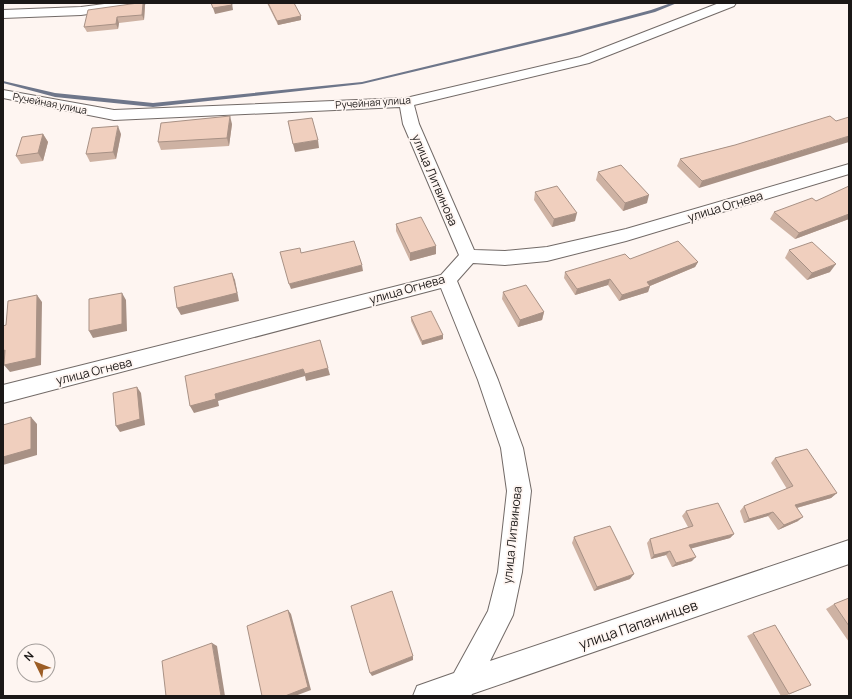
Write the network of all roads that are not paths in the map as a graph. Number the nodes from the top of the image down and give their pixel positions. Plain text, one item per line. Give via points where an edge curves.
1 (139, 3) edge
2 (730, 3) edge
3 (3, 14) edge
4 (3, 94) edge
5 (406, 102) junction
6 (849, 169) edge
7 (468, 256) junction
8 (447, 280) junction
9 (3, 394) edge
10 (849, 552) edge
11 (459, 690) edge
12 (427, 696) edge

1 - 3 street via 81,11
2 - 5 street, Ручейная улица via 584,60
4 - 5 street, Ручейная улица via 114,115
5 - 7 street, улица Литвинова via 411,124
6 - 7 street, улица Огнева via 626,235 547,254 505,258
7 - 8 street, улица Огнева
8 - 9 street, улица Огнева
8 - 11 street, улица Литвинова via 488,380 512,448 519,491 510,572 500,615
10 - 11 street, улица Папанинцев
11 - 12 street, улица Папанинцев

